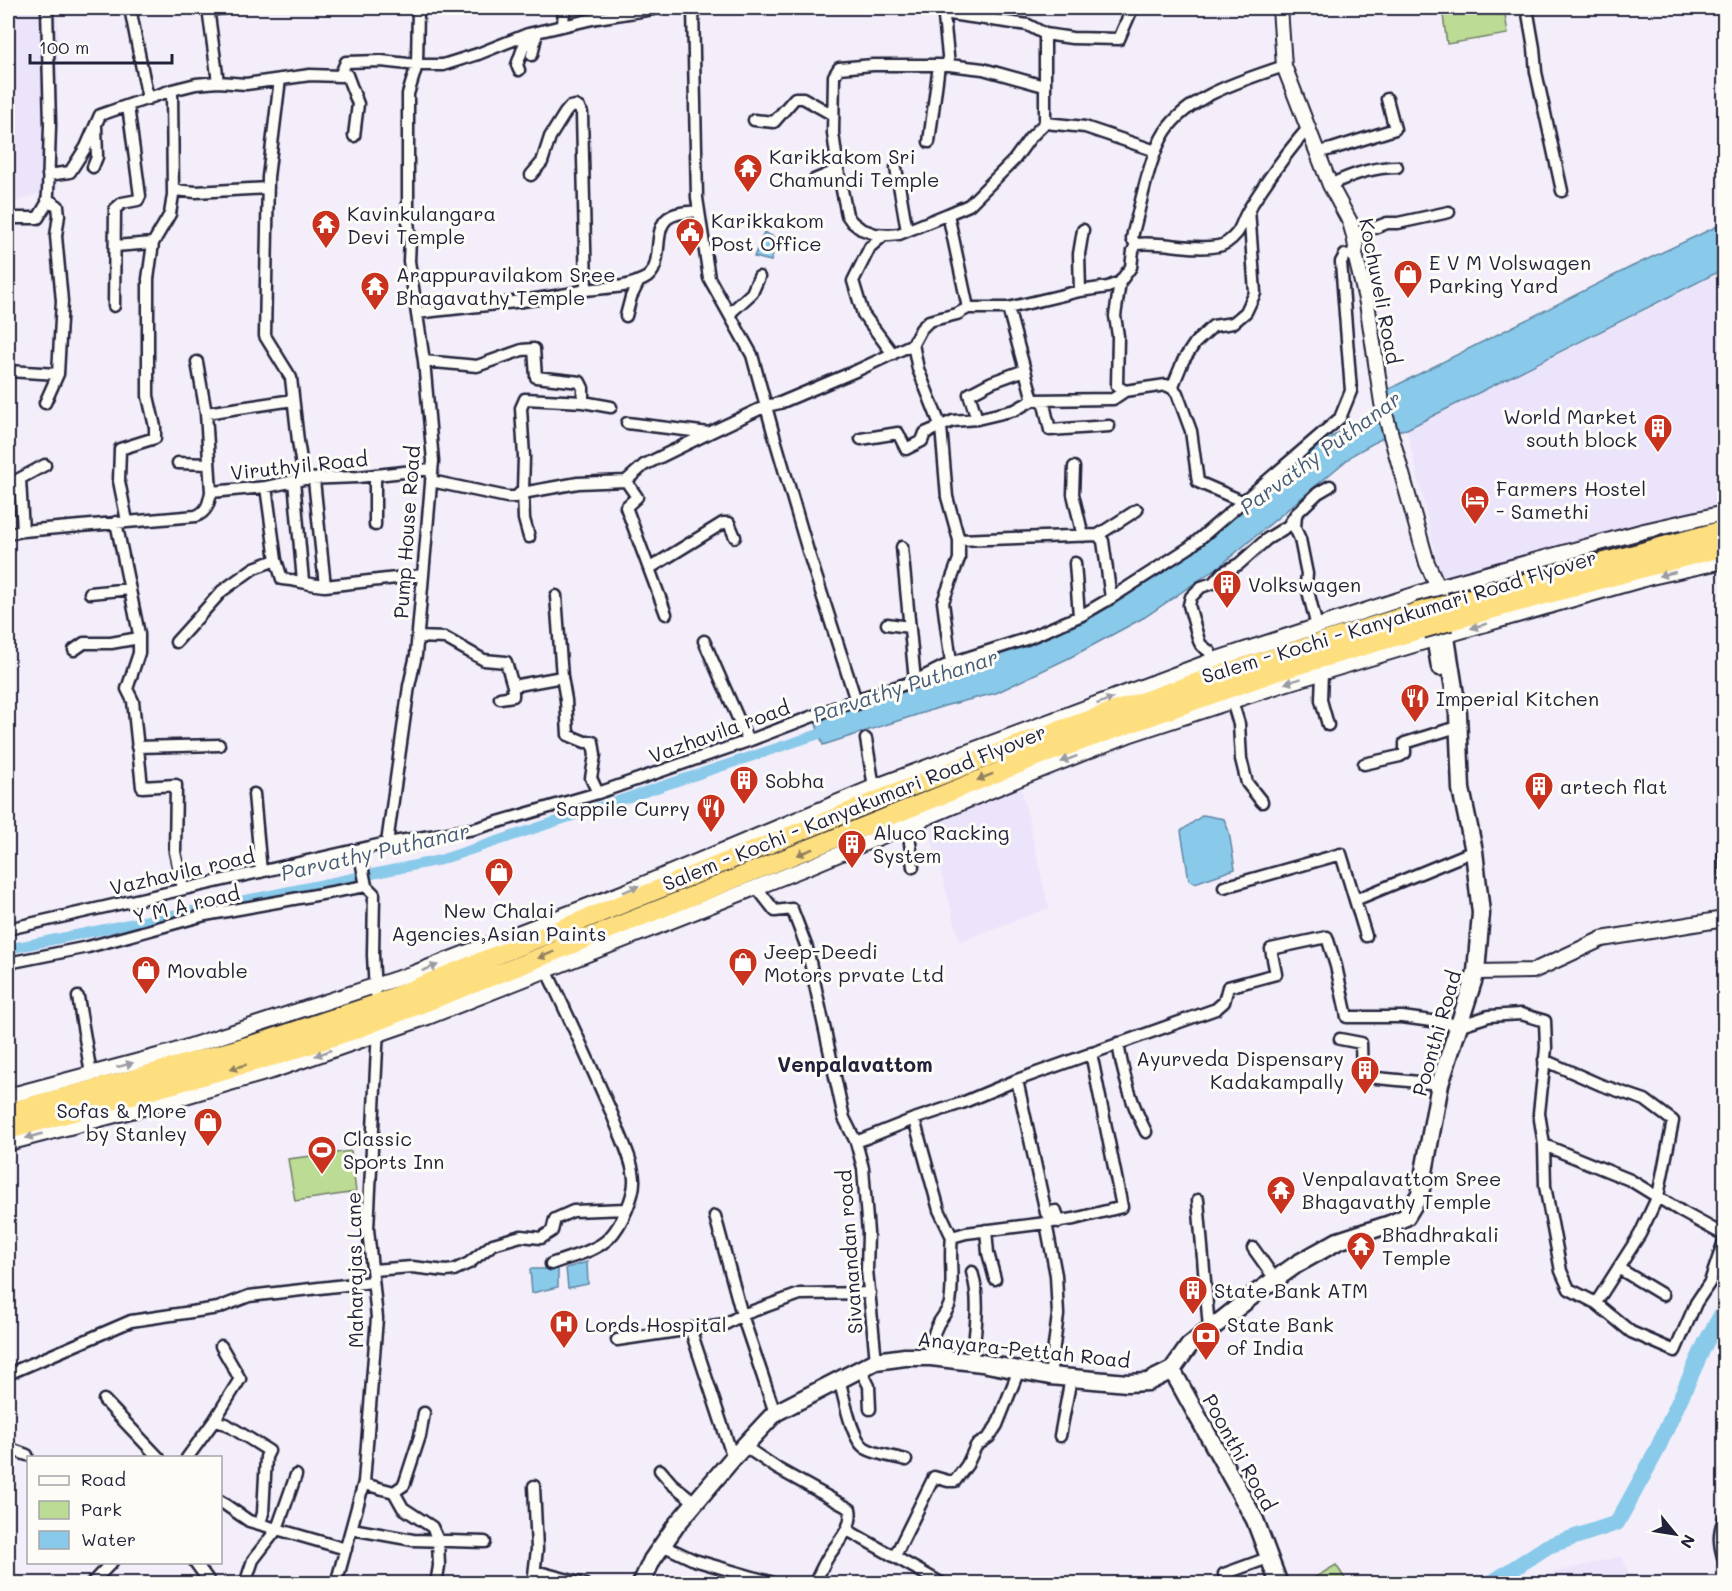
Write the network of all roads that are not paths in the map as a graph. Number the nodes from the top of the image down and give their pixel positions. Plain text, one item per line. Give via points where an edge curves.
1 (47, 8) edge
2 (130, 8) edge
3 (224, 8) edge
4 (418, 8) edge
5 (564, 8) edge
6 (659, 8) edge
7 (693, 8) edge
8 (1136, 8) edge
9 (1280, 8) edge
10 (1527, 8) edge
11 (208, 9) edge
12 (943, 10) edge
13 (563, 26) junction
14 (532, 33) junction
15 (1045, 34) junction
16 (532, 56) dead end
17 (417, 65) junction
18 (944, 65) junction
19 (1284, 66) junction
20 (519, 70) dead end
21 (340, 76) junction
22 (280, 79) junction
23 (218, 82) junction
24 (1044, 86) junction
25 (172, 90) junction
26 (148, 99) junction
27 (1387, 99) dead end
28 (128, 106) junction
29 (833, 115) junction
30 (754, 120) dead end
31 (96, 123) junction
32 (1045, 123) junction
33 (1309, 126) junction
34 (354, 136) dead end
35 (929, 142) dead end
36 (1156, 151) junction
37 (1318, 152) junction
38 (93, 167) dead end
39 (1397, 167) dead end
40 (896, 168) dead end
41 (838, 171) junction
42 (48, 175) junction
43 (531, 175) dead end
44 (814, 180) dead end
45 (1330, 185) junction
46 (268, 188) junction
47 (173, 190) junction
48 (1562, 191) dead end
49 (47, 199) junction
50 (1249, 209) junction
51 (699, 211) junction
52 (1449, 212) dead end
53 (948, 214) junction
54 (8, 220) edge
55 (1083, 230) dead end
56 (907, 231) junction
57 (884, 235) junction
58 (1354, 236) junction
59 (153, 243) junction
60 (1136, 244) junction
61 (115, 246) junction
62 (1355, 254) junction
63 (759, 277) dead end
64 (639, 281) junction
65 (1119, 282) junction
66 (586, 290) junction
67 (1080, 291) junction
68 (114, 306) dead end
69 (968, 308) junction
70 (1008, 308) junction
71 (417, 313) junction
72 (729, 314) junction
73 (626, 316) dead end
74 (913, 344) junction
75 (893, 354) junction
76 (424, 361) junction
77 (196, 362) dead end
78 (1025, 370) junction
79 (8, 371) edge
80 (58, 374) junction
81 (1172, 388) junction
82 (1125, 391) junction
83 (292, 400) junction
84 (1038, 400) junction
85 (583, 402) junction
86 (45, 403) dead end
87 (766, 406) junction
88 (611, 407) dead end
89 (206, 413) junction
90 (977, 419) junction
91 (627, 423) dead end
92 (1109, 426) dead end
93 (941, 427) junction
94 (709, 432) junction
95 (861, 440) dead end
96 (178, 463) dead end
97 (208, 464) junction
98 (45, 465) dead end
99 (1074, 467) dead end
100 (431, 469) junction
101 (375, 476) junction
102 (20, 479) junction
103 (304, 480) junction
104 (431, 481) junction
105 (626, 481) junction
106 (8, 485) edge
107 (1330, 486) dead end
108 (266, 487) junction
109 (523, 490) junction
110 (211, 492) junction
111 (1244, 502) junction
112 (1137, 510) dead end
113 (1725, 513) edge
114 (1296, 514) junction
115 (122, 521) junction
116 (375, 525) dead end
117 (1725, 530) edge
118 (23, 531) junction
119 (8, 534) edge
120 (1083, 536) junction
121 (1098, 536) junction
122 (529, 537) dead end
123 (735, 537) dead end
124 (959, 540) junction
125 (902, 547) dead end
126 (1725, 548) edge
127 (276, 560) junction
128 (1725, 561) edge
129 (1075, 563) dead end
130 (650, 568) junction
131 (423, 575) junction
132 (303, 581) junction
133 (325, 586) junction
134 (1432, 588) junction
135 (130, 589) junction
136 (90, 593) dead end
137 (556, 596) dead end
138 (1111, 598) junction
139 (666, 614) dead end
140 (1078, 616) junction
141 (1437, 623) junction
142 (887, 624) dead end
143 (909, 627) junction
144 (1317, 627) junction
145 (417, 637) junction
146 (139, 638) junction
147 (704, 641) dead end
148 (176, 642) dead end
149 (74, 650) dead end
150 (1211, 661) junction
151 (951, 663) junction
152 (1322, 672) junction
153 (562, 677) junction
154 (915, 681) junction
155 (513, 686) junction
156 (500, 698) dead end
157 (1232, 701) junction
158 (856, 702) junction
159 (1328, 725) dead end
160 (1457, 727) junction
161 (866, 739) dead end
162 (748, 741) junction
163 (219, 745) dead end
164 (137, 747) junction
165 (1364, 764) dead end
166 (874, 787) junction
167 (598, 793) junction
168 (254, 794) dead end
169 (1262, 802) dead end
170 (908, 826) junction
171 (387, 843) junction
172 (359, 850) junction
173 (1474, 851) junction
174 (1725, 854) edge
175 (913, 867) dead end
176 (261, 872) junction
177 (1725, 876) edge
178 (1224, 887) dead end
179 (369, 888) junction
180 (757, 888) junction
181 (183, 889) junction
182 (1355, 900) junction
183 (1725, 918) edge
184 (8, 928) edge
185 (1366, 936) dead end
186 (8, 963) edge
187 (547, 972) junction
188 (1476, 972) junction
189 (78, 997) dead end
190 (377, 1011) junction
191 (1461, 1024) junction
192 (1341, 1039) dead end
193 (1118, 1043) junction
194 (1091, 1053) junction
195 (1544, 1060) junction
196 (91, 1074) junction
197 (1017, 1080) junction
198 (1440, 1084) junction
199 (8, 1096) edge
200 (8, 1112) edge
201 (914, 1119) junction
202 (8, 1130) edge
203 (1146, 1132) dead end
204 (8, 1143) edge
205 (856, 1143) junction
206 (1544, 1144) junction
207 (1658, 1196) junction
208 (1198, 1200) dead end
209 (626, 1209) junction
210 (715, 1216) dead end
211 (1059, 1222) junction
212 (1046, 1223) junction
213 (986, 1230) junction
214 (1725, 1235) edge
215 (952, 1237) junction
216 (1725, 1242) edge
217 (1253, 1248) dead end
218 (551, 1264) dead end
219 (1618, 1268) junction
220 (373, 1270) junction
221 (972, 1272) dead end
222 (995, 1279) dead end
223 (1275, 1279) junction
224 (372, 1282) junction
225 (870, 1293) junction
226 (1663, 1295) dead end
227 (1596, 1303) junction
228 (742, 1315) junction
229 (690, 1328) junction
230 (1209, 1328) junction
231 (617, 1340) dead end
232 (221, 1346) dead end
233 (931, 1356) junction
234 (972, 1362) junction
235 (868, 1364) junction
236 (1019, 1370) junction
237 (1172, 1370) junction
238 (8, 1371) edge
239 (1050, 1376) junction
240 (1071, 1378) junction
241 (839, 1379) junction
242 (104, 1400) dead end
243 (870, 1409) dead end
244 (424, 1413) dead end
245 (775, 1413) junction
246 (214, 1421) junction
247 (1060, 1436) dead end
248 (8, 1449) edge
249 (739, 1452) junction
250 (27, 1455) dead end
251 (157, 1456) edge
252 (189, 1456) edge
253 (906, 1460) dead end
254 (660, 1470) dead end
255 (296, 1475) dead end
256 (364, 1484) junction
257 (534, 1486) dead end
258 (394, 1492) junction
259 (696, 1503) junction
260 (223, 1506) edge
261 (1725, 1519) edge
262 (260, 1524) junction
263 (277, 1529) junction
264 (352, 1529) junction
265 (847, 1530) junction
266 (438, 1540) junction
267 (485, 1542) dead end
268 (662, 1545) junction
269 (346, 1549) junction
270 (895, 1556) junction
271 (1268, 1557) junction
272 (1725, 1560) edge
273 (111, 1564) edge
274 (196, 1564) edge
275 (535, 1571) junction
276 (1224, 1574) dead end
277 (770, 1582) edge
278 (91, 1584) edge
279 (211, 1584) edge
280 (245, 1584) edge
281 (336, 1584) edge
282 (436, 1584) edge
283 (533, 1584) edge
284 (584, 1584) edge
285 (641, 1584) edge
286 (814, 1584) edge
287 (943, 1584) edge
288 (1279, 1584) edge

1 - 42 street
2 - 26 street
3 - 11 street
4 - 17 street, Pump House Road
5 - 13 street
6 - 13 street
7 - 51 street
8 - 15 street via 1131,9 1119,39
9 - 19 street, Kochuveli Road
10 - 48 street via 1536,72
11 - 23 street
12 - 15 street via 1028,25
12 - 18 street
13 - 14 street
14 - 16 street
14 - 17 street via 443,64
14 - 20 street
15 - 24 street
17 - 21 street via 346,62
17 - 71 street, Pump House Road via 408,94 408,221
18 - 24 street via 983,69
18 - 29 street via 838,68 834,75
18 - 35 street
19 - 33 street, Kochuveli Road
19 - 36 street via 1233,83 1186,109 1165,132
21 - 22 street
21 - 34 street via 347,75 358,104
22 - 23 street via 246,84
22 - 46 street
23 - 25 street
24 - 32 street
25 - 26 street
25 - 47 street
26 - 28 street
27 - 37 street via 1395,129
28 - 31 street via 100,115
28 - 61 street via 140,195 138,200 122,203 115,209
29 - 30 street via 803,98 795,98 774,122
29 - 41 street
31 - 38 street via 98,158
31 - 42 street via 70,172
32 - 36 street via 1085,128
32 - 53 street via 969,205
33 - 37 street, Kochuveli Road
33 - 50 street
36 - 60 street via 1133,233
37 - 45 street, Kochuveli Road
39 - 45 street via 1378,167
40 - 56 street
41 - 44 street
41 - 57 street via 847,215 861,229
42 - 49 street
43 - 66 street via 542,162 550,137 565,113 570,107 579,108
45 - 58 street, Kochuveli Road
46 - 47 street
46 - 83 street via 265,336 291,378
47 - 59 street via 170,214
49 - 54 street via 38,218
49 - 80 street via 58,206 59,215 56,236 62,301
50 - 60 street via 1236,234 1219,246
50 - 81 street via 1255,293 1246,312 1233,322 1214,326 1195,343
51 - 64 street via 677,214 664,222 655,266 651,274
51 - 72 street via 709,278
52 - 58 street via 1387,224
53 - 56 street
53 - 69 street
55 - 67 street
56 - 57 street
57 - 75 street via 870,247 853,281 863,314
58 - 62 street, Kochuveli Road
59 - 61 street
59 - 115 street via 148,279 147,368 155,438 120,449
60 - 65 street via 1131,267
61 - 68 street
62 - 111 street, Vazhavila road via 1345,255 1341,262 1351,391 1346,407 1335,424
62 - 134 street, Kochuveli Road via 1384,408
63 - 72 street via 752,294
64 - 66 street via 612,289
64 - 73 street
65 - 67 street
65 - 82 street via 1115,316 1117,386
66 - 71 street
67 - 70 street
69 - 70 street
69 - 74 street via 929,321
70 - 78 street
71 - 76 street, Pump House Road
72 - 87 street via 752,355
74 - 75 street
74 - 93 street via 918,369
75 - 87 street
76 - 85 street via 477,366 522,350 534,350 536,377 580,382
76 - 100 street, Pump House Road
77 - 89 street
78 - 84 street
78 - 90 street via 969,394
79 - 80 street
80 - 86 street
81 - 82 street via 1166,385
81 - 111 street via 1191,431 1198,482
82 - 84 street via 1113,399
83 - 89 street
83 - 103 street
84 - 90 street
84 - 92 street via 1050,430
85 - 88 street
85 - 109 street via 525,399 522,403
87 - 94 street
87 - 158 street
89 - 97 street
90 - 93 street via 953,421
91 - 94 street
93 - 95 street via 925,433 922,441 906,449 898,433
93 - 124 street via 947,497
94 - 105 street via 644,465
96 - 97 street
97 - 110 street
98 - 102 street
99 - 120 street via 1073,494
100 - 101 street, Viruthyil Road
100 - 104 street, Pump House Road
101 - 103 street, Viruthyil Road
101 - 116 street
102 - 106 street
102 - 118 street
103 - 108 street, Viruthyil Road
103 - 132 street
103 - 133 street
104 - 109 street via 507,497 516,497
104 - 131 street, Pump House Road
105 - 109 street
105 - 130 street via 637,497 626,507
107 - 114 street
108 - 110 street, Viruthyil Road
108 - 127 street
109 - 122 street
110 - 115 street, Viruthyil Road via 209,505 196,516
111 - 138 street, Vazhavila road via 1190,547
112 - 121 street
113 - 134 street
114 - 144 street via 1295,528
114 - 150 street via 1288,526 1191,597 1189,605 1199,641 1210,652
115 - 118 street, Viruthyil Road
115 - 135 street
117 - 141 highway, Salem - Kochi - Kanyakumari Road Flyover
118 - 119 street, Viruthyil Road
120 - 121 street
120 - 124 street
121 - 138 street via 1103,541
123 - 130 street via 729,523 723,523
124 - 151 street via 959,559 943,602
125 - 143 street
126 - 141 highway, Salem - Kochi - Kanyakumari Road Flyover
127 - 132 street via 282,579
127 - 148 street via 254,568 222,591
128 -> 141 street
129 - 140 street
130 - 139 street
131 - 133 street
131 - 145 street, Pump House Road
132 - 133 street
134 - 141 main road, Poonthi Road
134 - 144 street
135 - 136 street
135 - 146 street
137 - 153 street
138 - 140 street, Vazhavila road
140 - 151 street, Vazhavila road via 1026,639
141 - 152 street
141 - 160 main road, Poonthi Road via 1458,714
141 - 190 highway, Salem - Kochi - Kanyakumari Road Flyover via 1218,675 1034,739 888,796
142 - 143 street
143 - 154 street
144 - 150 street
145 - 155 street via 446,638 484,660 506,662
145 - 171 street, Pump House Road
146 - 149 street via 111,644 84,643
146 - 164 street via 139,653 127,688 133,701
147 - 162 street
166 -> 150 street
151 - 154 street, Vazhavila road
152 -> 157 street
152 - 159 street via 1321,700
153 - 155 street
153 - 167 street via 568,735 593,742 591,778
154 - 158 street, Vazhavila road
155 - 156 street via 513,696
157 - 169 street via 1247,783
157 -> 170 street via 1131,734
158 - 162 street, Vazhavila road
160 - 165 street via 1405,743 1405,753 1400,756
160 - 173 main road, Poonthi Road via 1461,789
161 - 166 street
162 - 167 street, Vazhavila road
163 - 164 street
164 - 181 street via 142,787 177,785 175,852
190 -> 166 street via 557,919
167 - 171 street, Vazhavila road via 474,829
168 - 176 street
170 - 175 street
170 -> 180 street
171 - 172 street, Vazhavila road
172 - 176 street, Vazhavila road
172 - 179 street, Maharajas Lane
173 - 182 street
173 - 188 main road, Poonthi Road via 1482,912
174 - 177 street
176 - 181 street, Vazhavila road
178 - 182 street via 1341,854
179 - 186 street, Y M A road via 205,915 88,947
179 - 190 street, Maharajas Lane via 374,894
180 -> 187 street
180 - 205 street, Sivanandan road via 775,911 792,909 807,948 844,1118
181 - 184 street, Vazhavila road
182 - 185 street
183 - 188 street via 1602,939 1533,971
187 - 190 street via 428,1017
187 - 209 street via 579,1035 632,1167 632,1197
188 - 191 main road, Poonthi Road
189 - 196 street
196 -> 190 street via 177,1050
190 - 200 highway, Salem - Kochi - Kanyakumari Road Flyover
190 -> 202 highway, Salem - Kochi - Kanyakumari Road Flyover via 285,1053
190 -> 204 street via 275,1070
190 - 220 street, Maharajas Lane via 368,1229
191 - 193 street via 1402,1017 1347,1017 1327,937 1271,949 1276,974 1228,987 1224,1002 1216,1010
191 - 195 street via 1489,1016 1521,1014 1545,1021
191 - 198 main road, Poonthi Road
192 - 198 street via 1361,1042 1362,1075 1366,1077
193 - 194 street
193 - 203 street via 1133,1107
194 - 197 street
194 - 211 street via 1122,1207
195 - 206 street via 1539,1113
195 - 207 street via 1601,1086 1646,1100 1673,1121
196 - 199 street
197 - 201 street
197 - 211 street via 1046,1213 1056,1211
198 - 223 main road, Poonthi Road via 1420,1194 1406,1217 1338,1241
201 - 205 street
201 - 215 street via 939,1210
205 - 225 street, Sivanandan road via 863,1168
206 - 207 street
206 - 227 street via 1545,1186 1561,1271 1569,1289
207 - 214 street
207 - 219 street
208 - 230 street
209 - 218 street via 609,1238
209 - 220 street via 568,1212 555,1219 552,1231 541,1238 521,1236 493,1244 454,1270
210 - 228 street
211 - 212 street
212 - 213 street
212 - 239 street via 1056,1275 1058,1315
213 - 215 street
213 - 222 street
215 - 233 street via 949,1306 931,1341
216 - 227 street via 1710,1282 1675,1351 1631,1332
217 - 223 street
219 - 226 street
219 - 227 street
220 - 224 street, Maharajas Lane
221 - 234 street via 976,1284 976,1328
223 - 230 main road, Poonthi Road
224 - 238 street via 249,1296 218,1308 131,1321
224 - 256 street, Maharajas Lane via 377,1318
225 - 228 street via 800,1294
225 - 235 street, Sivanandan road
228 - 229 street via 725,1324
228 - 245 street
229 - 231 street
229 - 249 street
230 - 237 main road, Poonthi Road via 1189,1346
232 - 246 street via 240,1379
233 - 234 main road, Anayara-Pettah Road
233 - 235 main road, Anayara-Pettah Road
234 - 236 main road, Anayara-Pettah Road
235 - 241 main road, Anayara-Pettah Road
235 - 243 street, Sivanandan road
236 - 239 main road, Anayara-Pettah Road
236 - 270 street via 993,1432 976,1446 955,1481 934,1477
237 - 240 main road, Anayara-Pettah Road via 1148,1382
237 - 271 main road, Poonthi Road via 1255,1520
239 - 240 main road, Anayara-Pettah Road
240 - 247 street
241 - 245 main road, Anayara-Pettah Road
241 - 253 street via 856,1440 874,1452
242 - 251 street
244 - 258 street via 404,1485
245 - 249 main road, Anayara-Pettah Road
246 - 252 street
246 - 262 street via 226,1424 269,1451
248 - 250 street
249 - 259 main road, Anayara-Pettah Road
249 - 265 street via 850,1509
254 - 259 street
255 - 263 street
256 - 258 street
256 - 264 street, Maharajas Lane
257 - 275 street
258 - 266 street via 403,1508 432,1527
259 - 268 main road, Anayara-Pettah Road
260 - 262 street
261 - 272 street via 1719,1544
262 - 263 street
263 - 269 street
263 - 280 street via 253,1560
264 - 266 street via 413,1540
264 - 269 street, Maharajas Lane
265 - 270 street
265 - 286 street
266 - 267 street
266 - 282 street
268 - 277 street via 694,1560
268 - 285 main road, Anayara-Pettah Road
269 - 281 street, Maharajas Lane
270 - 287 street
271 - 276 street
271 - 288 main road, Poonthi Road
273 - 278 street
274 - 279 street
275 - 283 street
275 - 284 street

